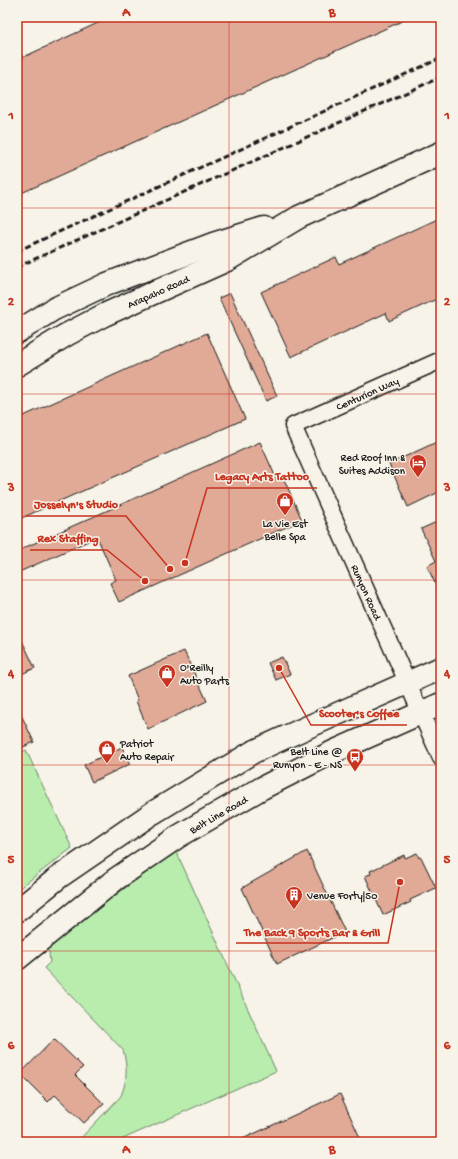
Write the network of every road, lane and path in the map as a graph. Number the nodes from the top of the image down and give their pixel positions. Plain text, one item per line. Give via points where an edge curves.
1 (441, 153) edge
2 (299, 217) junction
3 (17, 332) edge
4 (441, 360) edge
5 (17, 365) edge
6 (293, 426) joint
7 (441, 668) edge
8 (408, 683) junction
9 (441, 704) edge
10 (421, 713) junction
11 (441, 758) edge
12 (96, 851) junction
13 (116, 878) junction
14 (17, 912) edge
15 (17, 959) edge

1 - 2 main road, Arapaho Road
2 - 3 main road, Arapaho Road via 213,244 107,284 54,309
2 - 5 main road, Arapaho Road via 227,260 104,315
4 - 6 street, Centurion Way
6 - 8 street, Runyon Road
7 - 8 main road
8 - 10 street, Runyon Road
8 - 12 main road via 253,752 161,807
9 - 10 main road, Belt Line Road
10 - 11 street, Runyon Road
10 - 13 main road, Belt Line Road via 333,752 262,788 179,836
12 - 13 main road
12 - 14 main road via 59,877
13 - 15 main road, Belt Line Road

